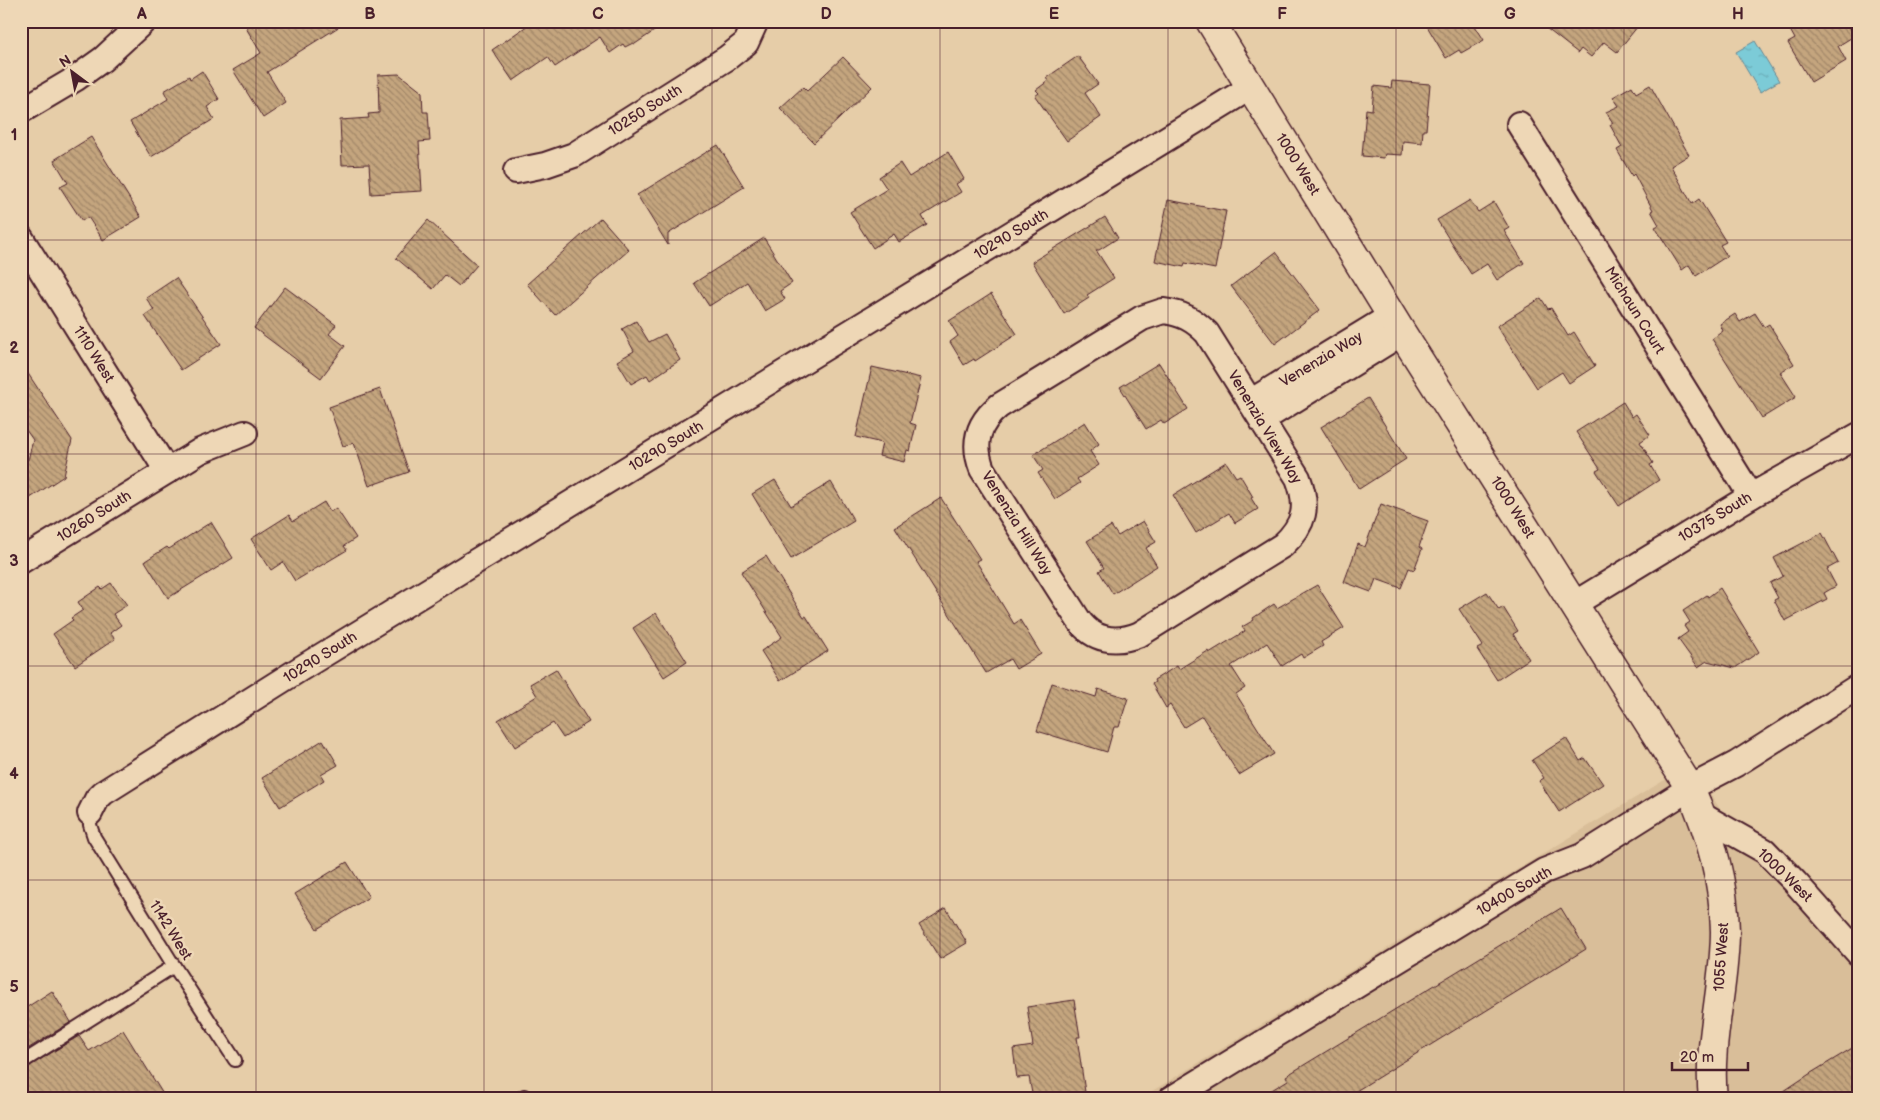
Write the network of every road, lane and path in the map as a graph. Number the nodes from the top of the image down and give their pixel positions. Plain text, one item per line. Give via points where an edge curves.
1 (144, 21) edge
2 (1210, 21) edge
3 (756, 22) edge
4 (1250, 87) junction
5 (21, 111) edge
6 (1519, 124) dead end
7 (516, 171) dead end
8 (21, 238) edge
9 (1174, 312) joint
10 (1397, 325) junction
11 (1256, 411) junction
12 (245, 432) dead end
13 (1859, 435) edge
14 (167, 471) junction
15 (1751, 496) junction
16 (21, 561) edge
17 (1574, 604) junction
18 (1114, 640) joint
19 (1859, 686) edge
20 (1690, 788) junction
21 (90, 813) joint
22 (1703, 816) junction
23 (1859, 954) edge
24 (174, 966) junction
25 (235, 1060) dead end
26 (21, 1063) edge
27 (1170, 1099) edge
28 (1713, 1099) edge

1 - 5 street via 103,59
2 - 4 street, 1000 West
3 - 7 street, 10250 South via 746,43 727,58 582,150 545,165
4 - 10 street, 1000 West
4 - 21 street, 10290 South via 292,674 104,793
6 - 15 street, Michaun Court
8 - 14 street, 1110 West
9 - 11 street, Venenzia View Way via 1196,322 1207,333
9 - 18 street, Venenzia Hill Way via 1158,312 1142,318 999,406 988,415 978,438 978,458 982,469 1084,628 1103,639
10 - 11 street, Venenzia Way
10 - 17 street, 1000 West
11 - 18 street, Venenzia View Way via 1303,491 1303,517 1296,533 1283,545 1140,634
12 - 14 street, 10260 South via 200,451
13 - 15 street, 10375 South
14 - 16 street, 10260 South
15 - 17 street, 10375 South
17 - 20 street, 1000 West
19 - 20 street, 10400 South via 1736,764
20 - 22 street, 1000 West
20 - 27 street, 10400 South via 1582,856 1544,871
21 - 24 lane, 1142 West via 94,837
22 - 23 street, 1000 West via 1765,851
22 - 28 street, 1055 West via 1715,854 1725,932 1712,1050
24 - 25 lane, 1142 West
24 - 26 lane

